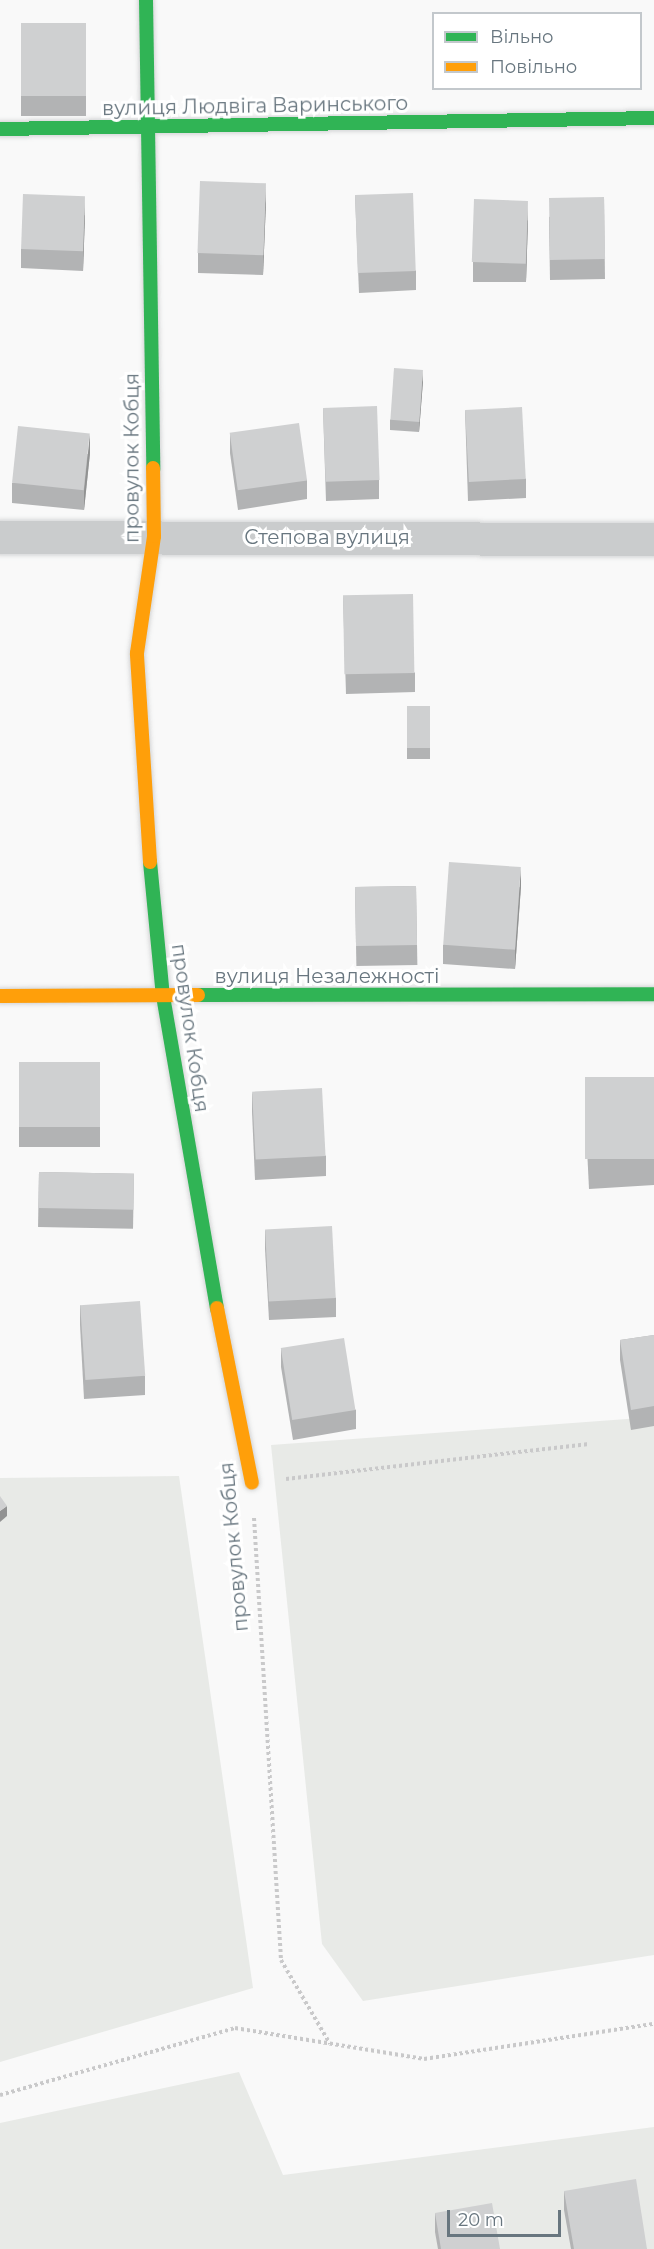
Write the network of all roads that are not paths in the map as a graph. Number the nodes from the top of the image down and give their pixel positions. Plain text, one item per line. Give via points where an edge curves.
1 (146, 0) edge
2 (654, 118) edge
3 (148, 127) junction
4 (0, 129) edge
5 (154, 536) junction
6 (0, 537) edge
7 (654, 539) edge
8 (654, 994) edge
9 (0, 996) edge
10 (163, 996) junction
11 (252, 1483) road end

1 - 3 street, провулок Кобця
2 - 3 street, вулиця Людвіга Варинського
3 - 4 street, вулиця Людвіга Варинського
3 - 5 street, провулок Кобця
5 - 6 street, Степова вулиця
5 - 7 street, Степова вулиця
5 - 10 street, провулок Кобця via 137,653
8 - 10 street, вулиця Незалежності
9 - 10 street, вулиця Незалежності
10 - 11 street, провулок Кобця via 195,1196

